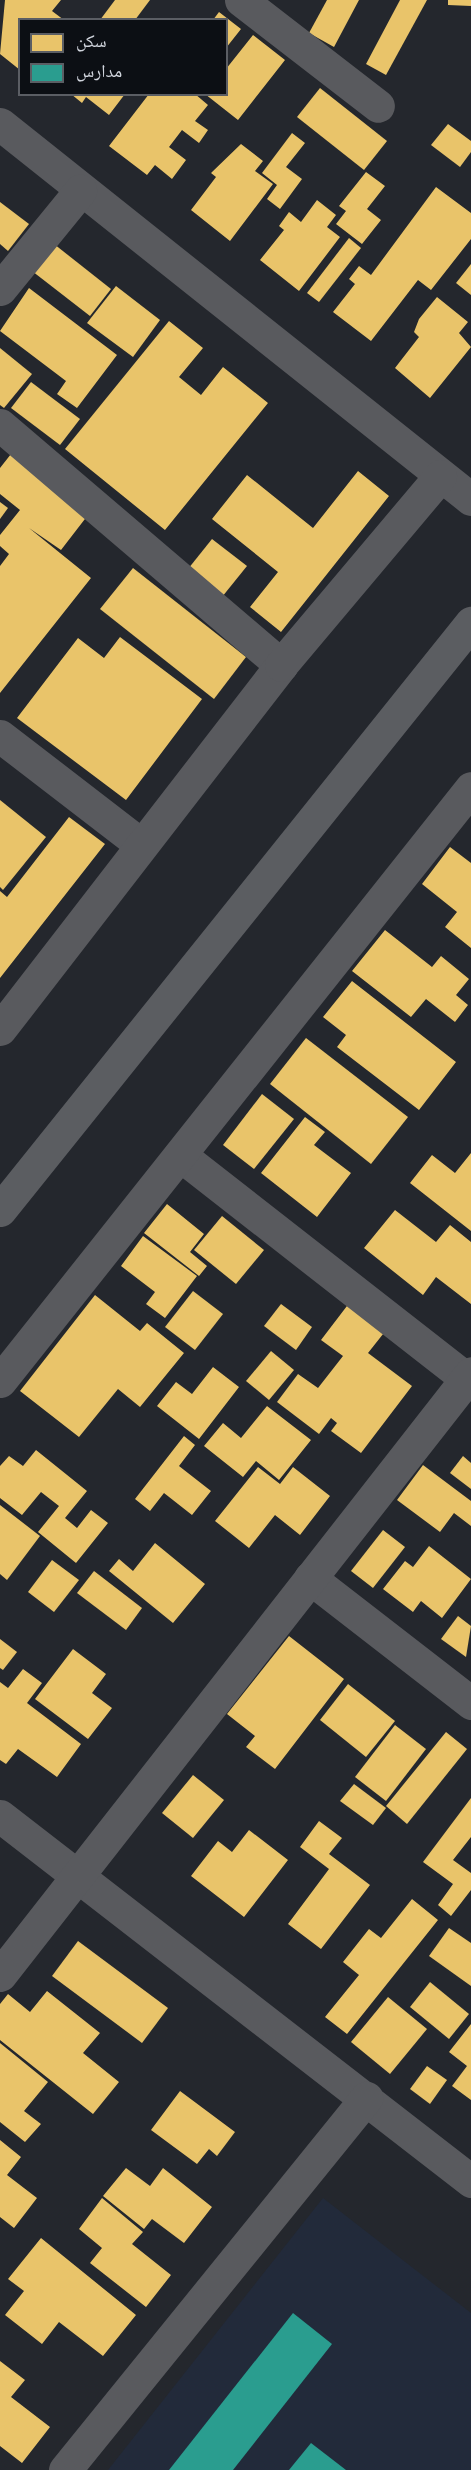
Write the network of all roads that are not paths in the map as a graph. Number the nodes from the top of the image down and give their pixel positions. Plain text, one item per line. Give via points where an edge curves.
1 (241, 0) edge
2 (378, 106) dead end
3 (0, 124) edge
4 (80, 191) junction
5 (0, 289) edge
6 (0, 425) edge
7 (440, 476) junction
8 (471, 499) edge
9 (471, 623) edge
10 (281, 665) junction
11 (0, 736) edge
12 (471, 788) edge
13 (140, 844) junction
14 (0, 1029) edge
15 (180, 1155) junction
16 (0, 1210) edge
17 (469, 1376) edge
18 (0, 1381) edge
19 (309, 1578) junction
20 (471, 1703) edge
21 (0, 1816) edge
22 (78, 1876) junction
23 (0, 1975) edge
24 (366, 2098) junction
25 (471, 2181) edge
26 (65, 2470) edge

1 - 2 street
3 - 4 street
4 - 5 street
4 - 7 street
6 - 10 street
7 - 8 street
7 - 10 street
9 - 16 main road
10 - 13 street
11 - 13 street
12 - 15 street
13 - 14 street
15 - 17 street
15 - 18 street
17 - 19 street
19 - 20 street
19 - 22 street
21 - 22 street
22 - 23 street
22 - 24 street
24 - 25 street
24 - 26 street

